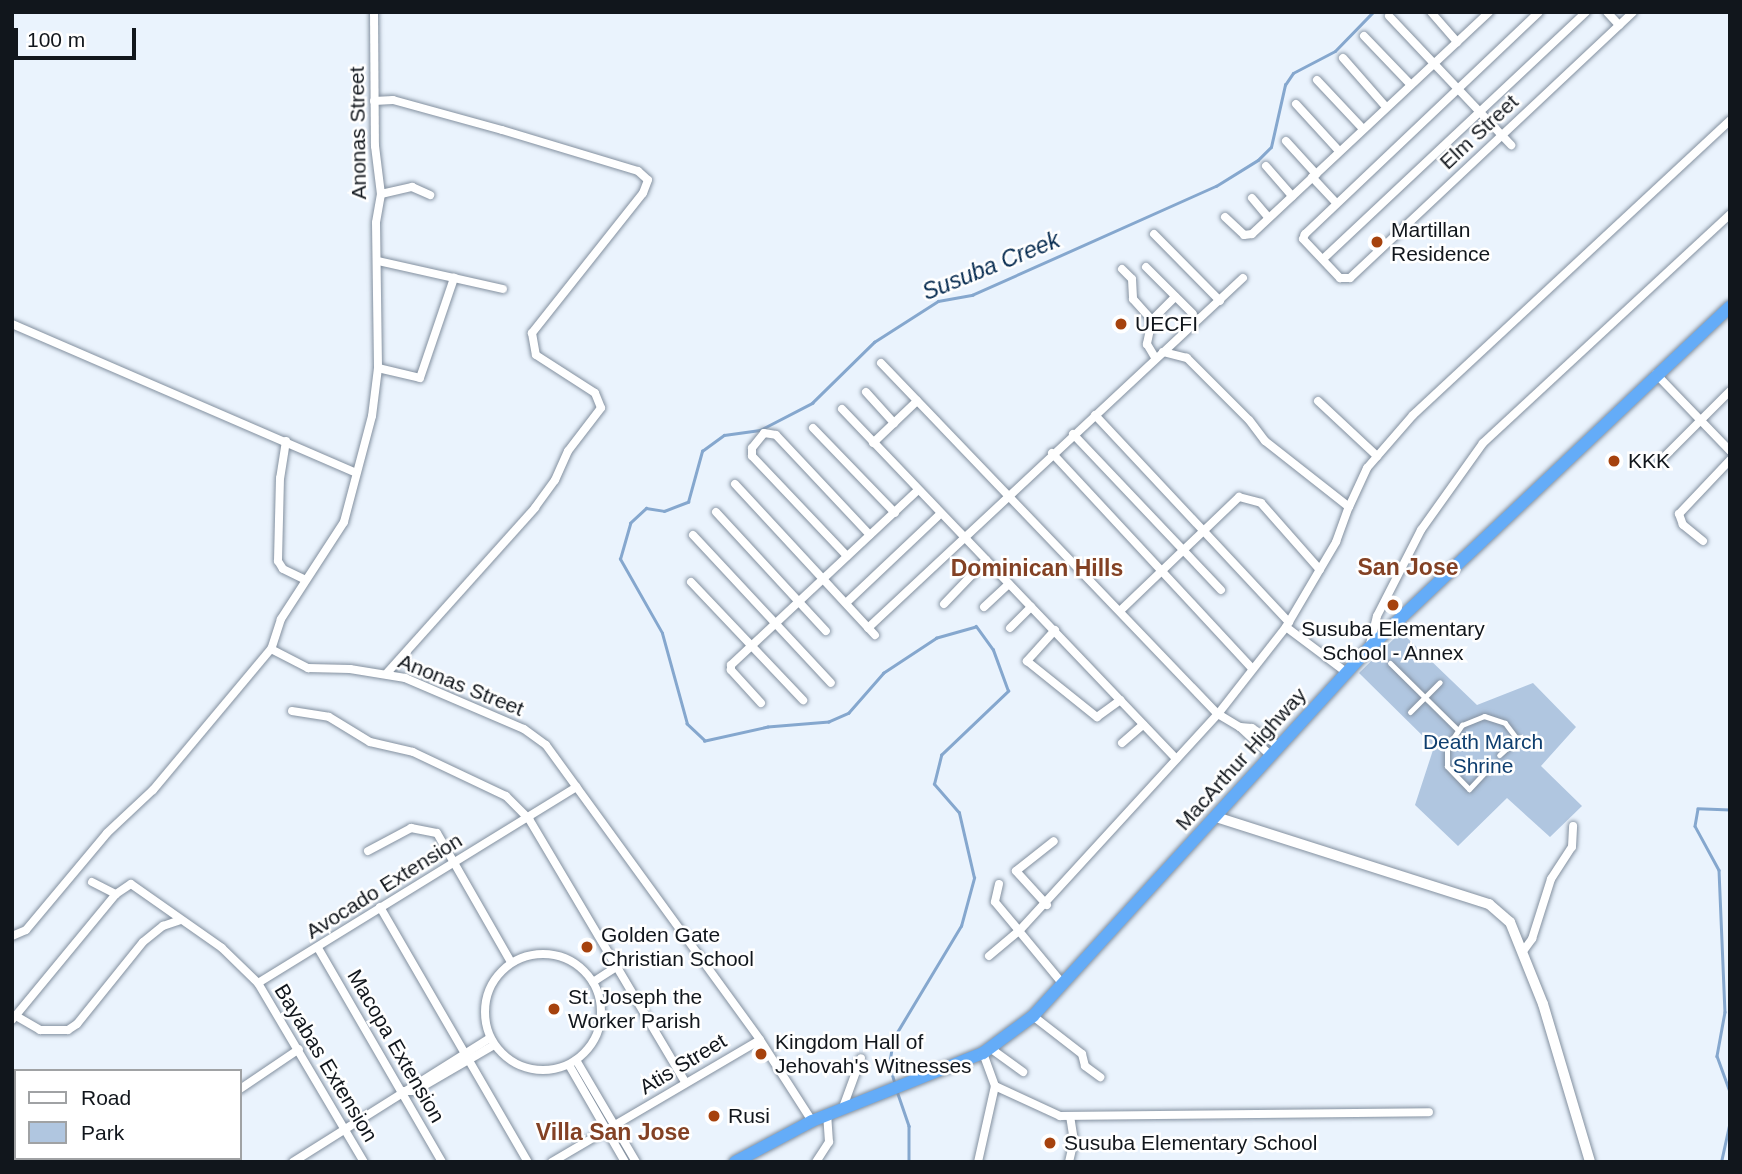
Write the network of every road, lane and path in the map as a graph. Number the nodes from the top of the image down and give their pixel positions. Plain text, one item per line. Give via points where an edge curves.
1 (374, 12) edge
2 (1431, 12) edge
3 (1489, 12) edge
4 (1539, 12) edge
5 (1586, 12) edge
6 (1607, 12) edge
7 (1633, 12) edge
8 (1389, 16) dead end
9 (1478, 16) edge
10 (1619, 25) junction
11 (1364, 36) dead end
12 (1457, 42) junction
13 (1343, 58) dead end
14 (1433, 64) junction
15 (1317, 79) dead end
16 (1410, 84) junction
17 (1458, 89) junction
18 (374, 101) junction
19 (1296, 104) dead end
20 (1386, 107) junction
21 (1480, 112) junction
22 (1730, 120) edge
23 (1363, 129) junction
24 (1502, 134) junction
25 (1286, 141) dead end
26 (1511, 145) dead end
27 (1339, 152) junction
28 (1266, 166) dead end
29 (1314, 176) junction
30 (380, 194) junction
31 (430, 195) dead end
32 (1292, 196) junction
33 (1252, 198) dead end
34 (1335, 202) junction
35 (1730, 214) edge
36 (1225, 217) dead end
37 (1269, 218) junction
38 (1154, 234) dead end
39 (1323, 260) junction
40 (378, 261) junction
41 (1146, 267) dead end
42 (1122, 269) dead end
43 (454, 278) junction
44 (1243, 278) dead end
45 (503, 289) dead end
46 (1175, 297) junction
47 (1220, 301) junction
48 (1730, 307) edge
49 (1193, 314) dead end
50 (1152, 320) junction
51 (12, 324) edge
52 (1160, 356) junction
53 (881, 363) dead end
54 (378, 368) junction
55 (1657, 374) junction
56 (1730, 391) edge
57 (866, 392) dead end
58 (917, 401) junction
59 (1318, 401) dead end
60 (842, 409) dead end
61 (1095, 415) junction
62 (1701, 421) junction
63 (894, 423) junction
64 (813, 428) dead end
65 (1073, 434) junction
66 (286, 440) junction
67 (873, 443) junction
68 (1730, 451) edge
69 (1052, 453) junction
70 (1377, 456) junction
71 (1730, 460) edge
72 (1659, 462) dead end
73 (356, 473) junction
74 (735, 484) dead end
75 (918, 491) junction
76 (1008, 495) junction
77 (1349, 508) junction
78 (716, 512) dead end
79 (895, 513) junction
80 (940, 514) junction
81 (1204, 529) junction
82 (693, 535) dead end
83 (870, 535) junction
84 (965, 537) junction
85 (1703, 541) dead end
86 (1182, 549) junction
87 (847, 556) junction
88 (986, 560) junction
89 (1161, 568) junction
90 (1320, 570) junction
91 (822, 579) junction
92 (306, 580) junction
93 (691, 582) dead end
94 (1009, 584) junction
95 (1221, 590) dead end
96 (799, 602) junction
97 (846, 603) junction
98 (944, 604) dead end
99 (984, 607) dead end
100 (1031, 607) junction
101 (1120, 611) junction
102 (775, 625) junction
103 (1288, 625) junction
104 (868, 628) junction
105 (1010, 628) dead end
106 (1055, 630) junction
107 (826, 631) dead end
108 (875, 635) dead end
109 (752, 647) junction
110 (1369, 648) junction
111 (271, 649) junction
112 (1390, 663) dead end
113 (1251, 667) junction
114 (387, 673) junction
115 (1346, 673) junction
116 (1440, 682) dead end
117 (831, 683) dead end
118 (1425, 697) junction
119 (803, 700) dead end
120 (1121, 700) junction
121 (761, 703) dead end
122 (292, 711) dead end
123 (1410, 712) dead end
124 (1218, 714) junction
125 (1143, 724) junction
126 (1458, 730) junction
127 (1122, 743) dead end
128 (1273, 750) junction
129 (1499, 755) dead end
130 (1176, 759) junction
131 (1486, 771) dead end
132 (576, 786) junction
133 (1216, 817) junction
134 (529, 818) junction
135 (1573, 826) dead end
136 (1054, 841) dead end
137 (368, 851) dead end
138 (453, 863) junction
139 (92, 881) dead end
140 (999, 884) dead end
141 (116, 894) junction
142 (1047, 905) junction
143 (380, 907) junction
144 (169, 912) junction
145 (180, 920) junction
146 (163, 926) junction
147 (1019, 931) junction
148 (12, 936) edge
149 (318, 948) junction
150 (1524, 950) junction
151 (989, 956) dead end
152 (512, 962) junction
153 (616, 967) junction
154 (593, 982) junction
155 (258, 983) junction
156 (1062, 983) junction
157 (1033, 1016) junction
158 (14, 1018) edge
159 (760, 1040) junction
160 (492, 1042) junction
161 (299, 1049) junction
162 (986, 1050) junction
163 (465, 1057) junction
164 (861, 1058) dead end
165 (572, 1063) junction
166 (1023, 1072) dead end
167 (1100, 1077) dead end
168 (685, 1082) junction
169 (995, 1086) junction
170 (242, 1088) edge
171 (403, 1091) junction
172 (842, 1110) junction
173 (1429, 1112) dead end
174 (827, 1115) junction
175 (1070, 1116) junction
176 (812, 1121) junction
177 (610, 1128) junction
178 (345, 1130) junction
179 (293, 1162) edge
180 (364, 1162) edge
181 (442, 1162) edge
182 (527, 1162) edge
183 (552, 1162) edge
184 (625, 1162) edge
185 (636, 1162) edge
186 (735, 1162) edge
187 (816, 1162) edge
188 (978, 1162) edge
189 (1069, 1162) edge
190 (1590, 1162) edge

1 - 18 street, Anonas Street
2 - 12 street
3 - 9 street
4 - 17 street
5 - 21 street
6 - 10 street
7 - 10 street, Elm Street
8 - 14 street
9 - 12 street
10 - 24 street, Elm Street
11 - 16 street
12 - 14 street
13 - 20 street
14 - 16 street
14 - 17 street
15 - 23 street
16 - 20 street
17 - 21 street
17 - 34 street
18 - 30 street, Anonas Street
18 - 114 street via 393,100 502,130 638,171 648,180 643,193 532,333 536,355 595,393 601,408 568,451 535,508
19 - 27 street
20 - 23 street
21 - 24 street
21 - 39 street
22 - 70 street via 1413,415
23 - 27 street
24 - 26 street
24 - 39 street, Elm Street via 1350,278 1340,278
25 - 29 street
27 - 29 street
28 - 32 street
29 - 32 street
29 - 34 street
30 - 31 street via 412,187
30 - 40 street, Anonas Street
32 - 37 street
33 - 37 street
34 - 39 street via 1303,236
35 - 110 street via 1483,443 1421,530 1377,616
36 - 37 street via 1248,236
38 - 47 street
40 - 43 street
40 - 54 street, Anonas Street
41 - 46 street
42 - 50 street via 1132,279 1133,299
43 - 45 street
43 - 54 street via 420,378
44 - 47 street
46 - 49 street
46 - 50 street
47 - 52 street
48 - 55 highway, MacArthur Highway
50 - 52 street via 1147,344
51 - 66 street
52 - 61 street
52 - 77 street via 1186,358 1265,441
53 - 58 street
54 - 73 street, Anonas Street via 372,416
55 - 62 street
55 - 110 highway, MacArthur Highway
56 - 62 street
57 - 63 street
58 - 63 street
58 - 76 street
59 - 70 street
60 - 67 street
61 - 65 street
61 - 81 street
62 - 68 street
62 - 72 street
63 - 67 street
64 - 79 street
65 - 69 street
65 - 86 street
66 - 73 street
66 - 92 street via 278,561 283,569
67 - 75 street
69 - 76 street
69 - 89 street
70 - 77 street
71 - 85 street via 1679,514 1683,525
73 - 92 street, Anonas Street via 344,522
74 - 91 street
75 - 79 street
75 - 80 street
76 - 84 street
76 - 101 street
77 - 90 street
78 - 96 street
79 - 83 street
80 - 84 street
80 - 97 street
81 - 86 street
81 - 90 street via 1236,499 1251,497
81 - 103 street
82 - 102 street
83 - 87 street
83 - 87 street via 776,435 764,433 752,448 752,456
84 - 88 street
84 - 104 street
86 - 89 street
86 - 95 street
87 - 91 street
88 - 94 street
88 - 98 street
89 - 101 street
89 - 113 street
90 - 103 street
91 - 96 street
91 - 97 street
92 - 111 street, Anonas Street via 281,619
93 - 109 street
94 - 99 street
94 - 100 street
96 - 102 street
96 - 107 street
97 - 104 street
100 - 105 street
100 - 106 street
101 - 124 street
102 - 109 street
102 - 117 street
103 - 113 street
103 - 115 street
104 - 108 street
106 - 120 street
106 - 120 street via 1027,662 1097,717
109 - 119 street
109 - 121 street via 731,670
110 - 115 highway, MacArthur Highway
111 - 114 street, Anonas Street via 308,668
111 - 148 street via 153,790 107,833 26,930
112 - 118 street
113 - 124 street
114 - 132 street, Anonas Street via 524,729 546,746
115 - 128 highway, MacArthur Highway
116 - 118 street
118 - 123 street
118 - 126 street
120 - 125 street
122 - 134 street via 329,717 370,742 413,752 506,796
124 - 128 street via 1240,727 1252,728
124 - 130 street
125 - 127 street
125 - 130 street
126 - 129 street via 1484,716 1505,723 1517,738
126 - 131 street via 1445,754 1451,772 1469,789
128 - 133 highway, MacArthur Highway
130 - 142 street
132 - 134 street, Avocado Extension
132 - 159 street, Anonas Street
133 - 150 street via 1489,904 1510,922
133 - 156 highway, MacArthur Highway
134 - 138 street, Avocado Extension
134 - 153 street
135 - 150 street via 1572,848 1551,879 1532,939
136 - 142 street via 1016,871
137 - 138 street via 411,828 422,828 437,833
138 - 143 street, Avocado Extension
138 - 152 street
139 - 141 street
140 - 147 street via 995,902
141 - 144 street, Bayabas Extension via 131,884
141 - 158 street
142 - 147 street
143 - 149 street, Avocado Extension
143 - 163 street
144 - 145 street, Bayabas Extension
144 - 146 street
145 - 146 street
145 - 155 street, Bayabas Extension via 222,948
146 - 158 street via 131,955 98,1003 77,1024 47,1031
147 - 151 street
147 - 156 street
149 - 155 street, Avocado Extension
149 - 171 street, Macopa Extension
150 - 190 street
152 - 154 street via 529,955 556,956 581,968
152 - 160 street via 498,974 486,996 485,1022
153 - 154 street
153 - 168 street
154 - 165 street via 601,1018 597,1036
155 - 161 street, Bayabas Extension
156 - 157 highway, MacArthur Highway
157 - 162 highway, MacArthur Highway
157 - 167 street via 1082,1054 1085,1066
159 - 168 street, Atis Street
159 - 176 street, Anonas Street
160 - 163 street
160 - 165 street via 521,1067 539,1070
161 - 170 street
161 - 178 street, Bayabas Extension
162 - 166 street
162 - 169 street
162 - 172 highway, MacArthur Highway
163 - 171 street via 415,1091
163 - 182 street
164 - 172 street
165 - 177 street
168 - 177 street, Atis Street
169 - 175 street via 1049,1114
169 - 188 street
171 - 178 street
171 - 181 street, Macopa Extension
172 - 174 highway, MacArthur Highway
173 - 175 street
174 - 176 highway, MacArthur Highway
174 - 187 street via 829,1142
175 - 189 street via 1073,1141
176 - 186 highway, MacArthur Highway
177 - 183 street, Atis Street
177 - 184 street
177 - 185 street
178 - 179 street
178 - 180 street, Bayabas Extension

